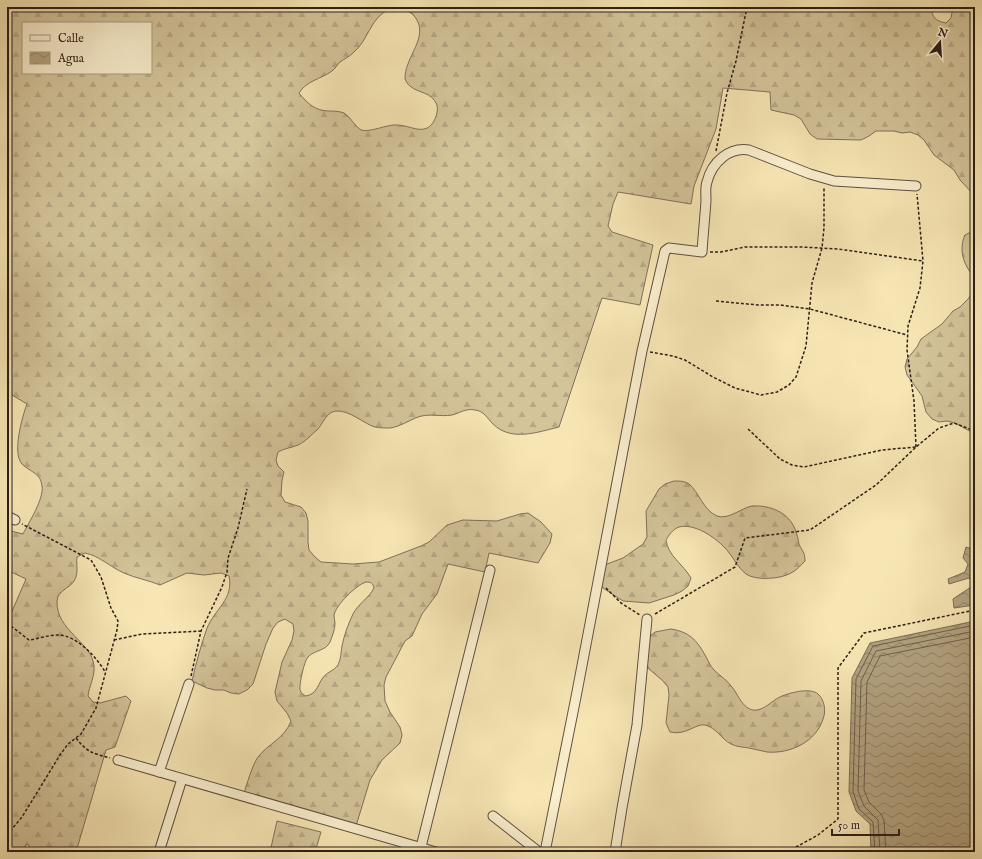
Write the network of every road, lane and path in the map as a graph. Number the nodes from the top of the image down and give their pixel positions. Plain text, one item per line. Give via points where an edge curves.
1 (747, 7) edge
2 (716, 151) dead end
3 (824, 178) junction
4 (916, 186) joint
5 (822, 248) junction
6 (702, 252) junction
7 (923, 262) junction
8 (716, 302) dead end
9 (810, 309) junction
10 (907, 335) junction
11 (642, 351) junction
12 (748, 428) dead end
13 (975, 431) edge
14 (916, 447) junction
15 (247, 489) dead end
16 (11, 518) edge
17 (490, 570) dead end
18 (599, 580) junction
19 (975, 610) edge
20 (647, 619) junction
21 (7, 623) edge
22 (201, 631) junction
23 (114, 640) junction
24 (105, 672) junction
25 (189, 684) joint
26 (76, 738) junction
27 (118, 760) joint
28 (159, 772) junction
29 (182, 779) junction
30 (493, 816) dead end
31 (7, 835) edge
32 (421, 847) junction
33 (159, 852) edge
34 (436, 852) edge
35 (539, 852) edge
36 (545, 852) edge
37 (616, 852) edge
38 (787, 852) edge

1 - 2 path
3 - 4 street via 834,181
3 - 5 path
3 - 6 street via 749,150 731,152 713,165 706,184
4 - 7 path
5 - 6 path via 745,248
5 - 7 path
5 - 9 path via 812,283
6 - 11 street via 669,248 665,251
7 - 10 path via 920,288
8 - 9 path
9 - 10 path
9 - 11 path via 806,346 796,377 777,392 761,395 735,388 685,360
10 - 14 path
11 - 18 street
12 - 14 path via 780,459 792,465 804,466 882,450
13 - 14 path via 954,423 939,428
14 - 20 path via 876,485 810,530 745,538 735,567
15 - 22 path via 228,558 228,572
16 - 23 path via 91,560 101,577 118,621
17 - 32 street
18 - 20 path via 621,603
18 - 36 street
19 - 38 path via 864,633 838,668 838,819 818,835
20 - 37 street via 637,725
21 - 24 path via 29,640 58,634 73,640 92,653
22 - 23 path via 142,634
22 - 25 path
23 - 24 path
24 - 26 path via 96,708
25 - 28 street
26 - 27 path via 93,754
26 - 31 path via 60,755 22,817
27 - 28 street
28 - 29 street
29 - 32 street
29 - 33 street
30 - 35 street
32 - 34 street

